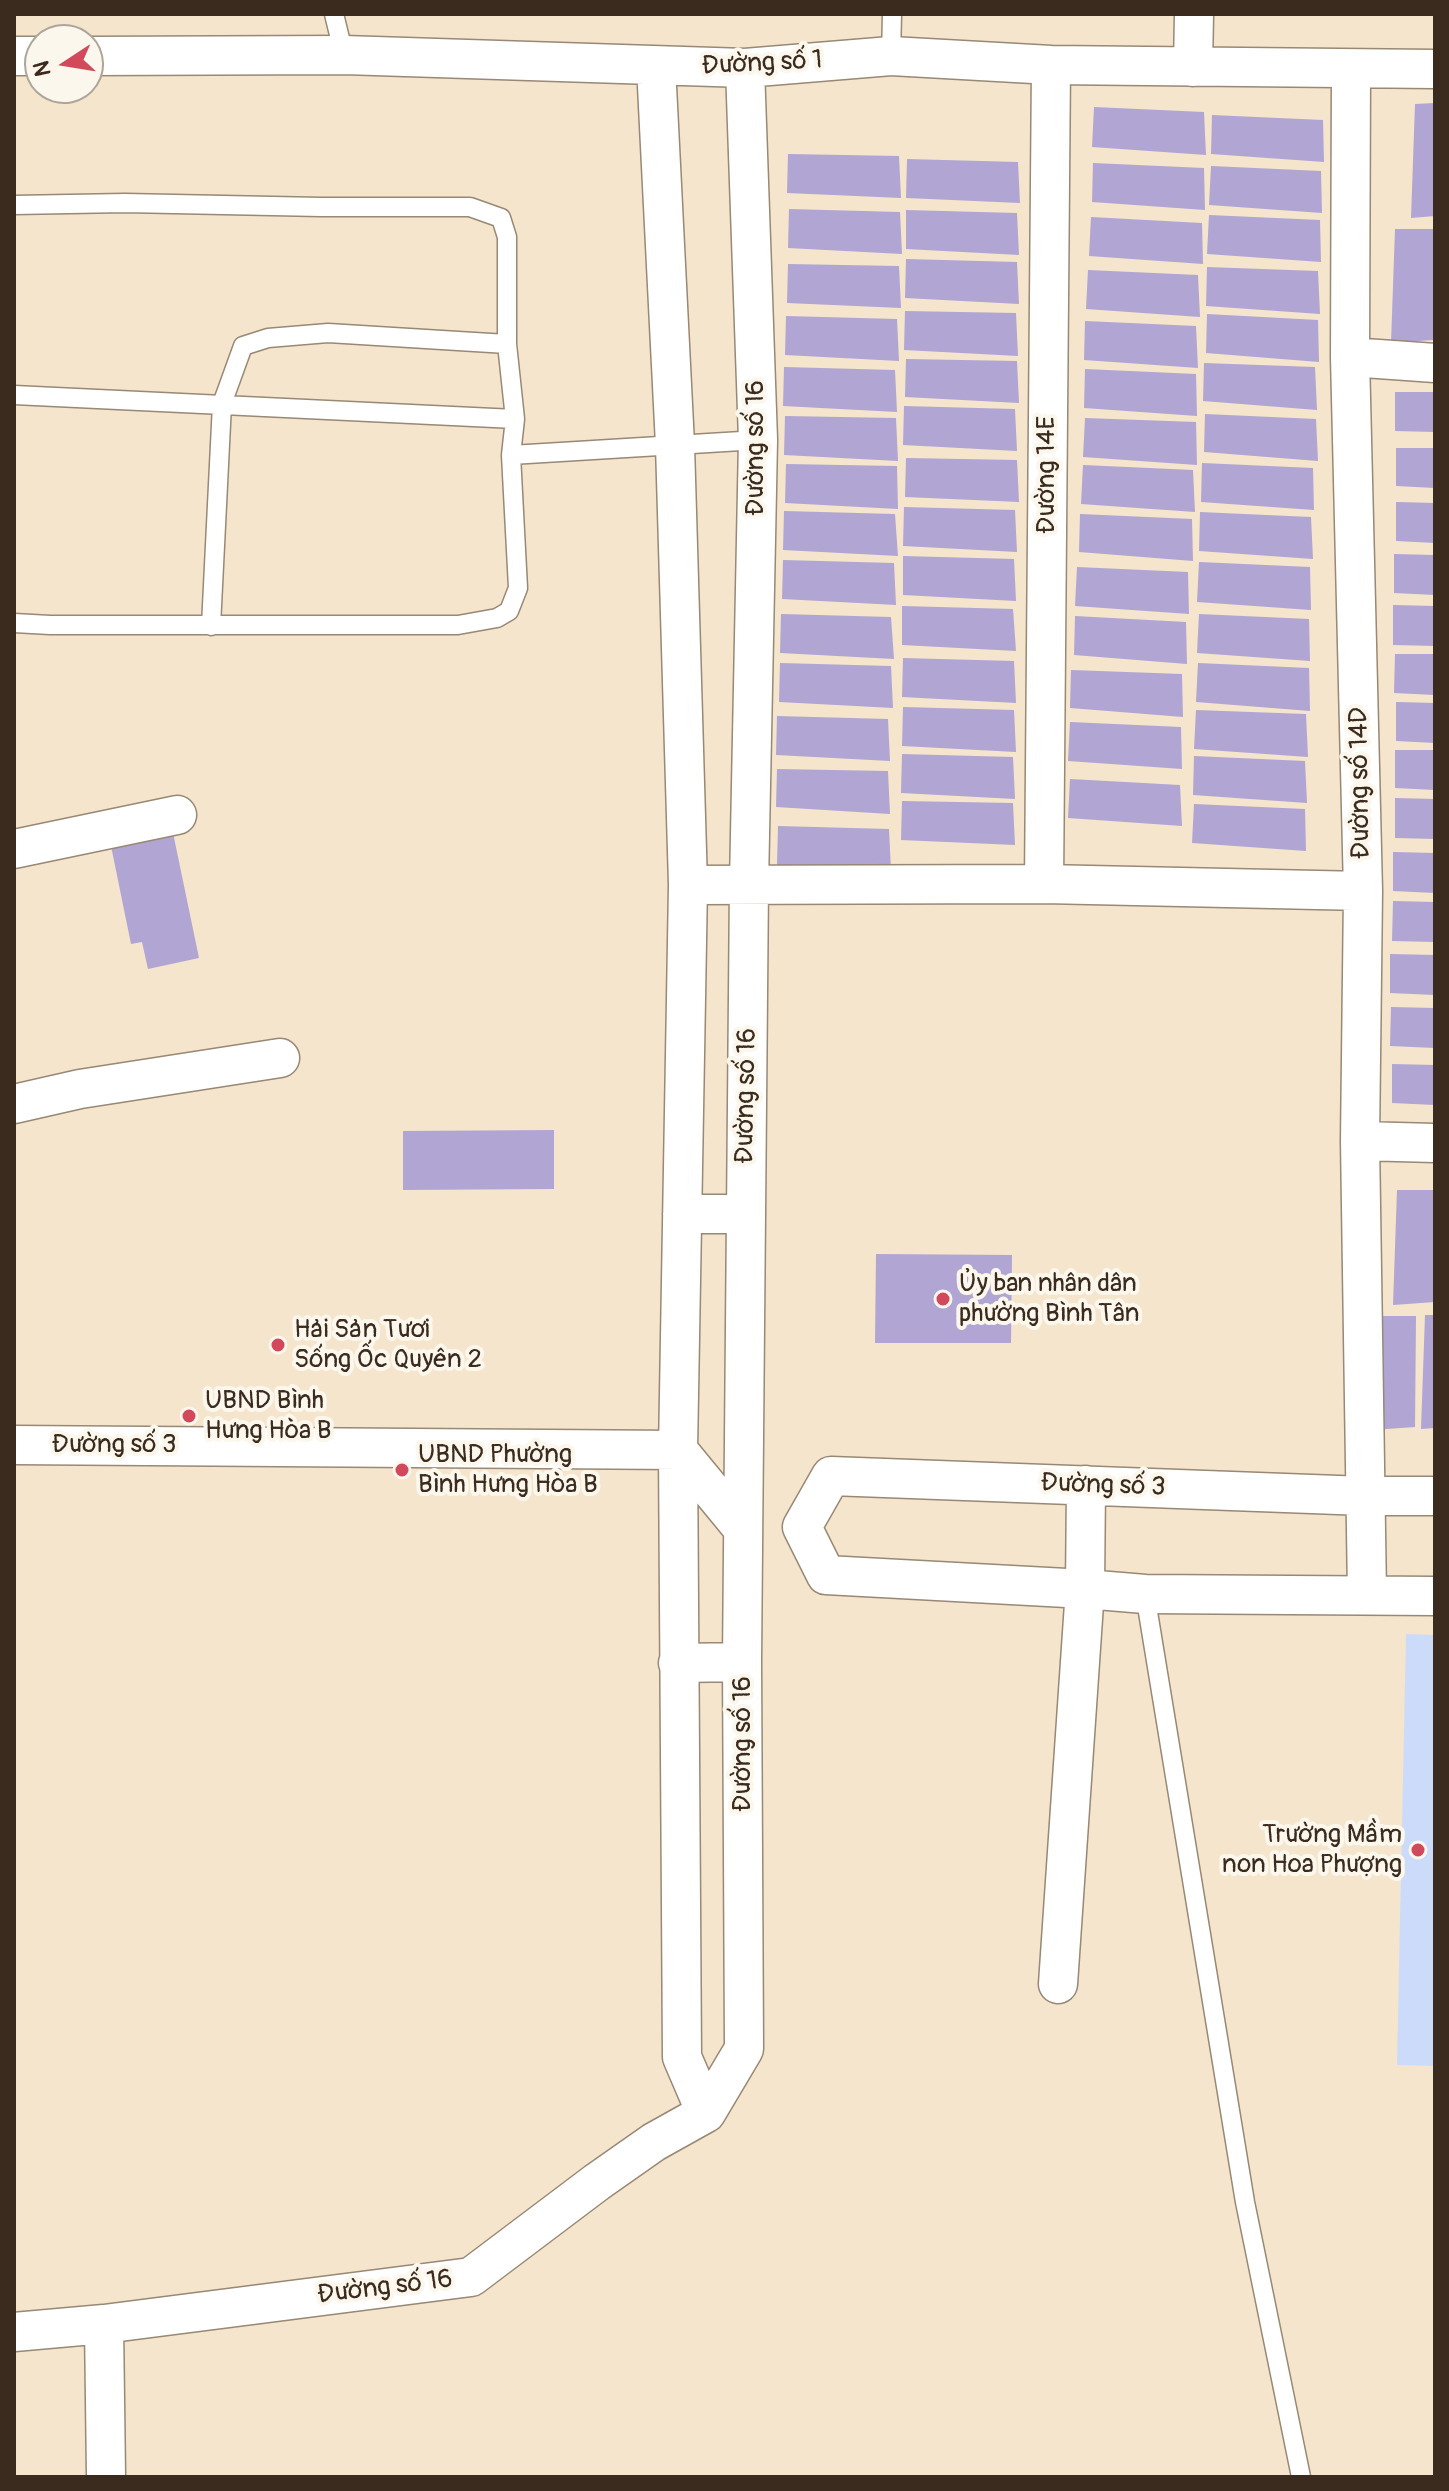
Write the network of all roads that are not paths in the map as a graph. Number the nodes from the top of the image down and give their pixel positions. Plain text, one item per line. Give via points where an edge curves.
1 (334, 14) edge
2 (892, 14) edge
3 (1194, 14) edge
4 (344, 55) junction
5 (104, 56) edge
6 (891, 56) junction
7 (1051, 65) junction
8 (656, 66) junction
9 (1193, 67) junction
10 (745, 68) junction
11 (1351, 69) junction
12 (1435, 69) edge
13 (14, 205) edge
14 (507, 344) junction
15 (1350, 357) junction
16 (1435, 363) edge
17 (14, 395) edge
18 (222, 404) junction
19 (515, 419) junction
20 (758, 440) junction
21 (675, 445) junction
22 (511, 455) junction
23 (14, 623) edge
24 (211, 626) junction
25 (177, 815) dead end
26 (14, 849) edge
27 (749, 884) junction
28 (1044, 884) junction
29 (688, 885) junction
30 (1363, 891) junction
31 (280, 1058) dead end
32 (14, 1104) edge
33 (1360, 1141) junction
34 (1435, 1143) edge
35 (682, 1214) junction
36 (746, 1214) junction
37 (14, 1445) edge
38 (678, 1450) junction
39 (1086, 1485) junction
40 (1365, 1496) junction
41 (1435, 1496) edge
42 (802, 1527) junction
43 (743, 1529) junction
44 (1085, 1589) junction
45 (1145, 1594) junction
46 (1367, 1595) junction
47 (1435, 1596) edge
48 (742, 1662) junction
49 (678, 1663) junction
50 (1058, 1984) dead end
51 (706, 2113) junction
52 (104, 2324) junction
53 (14, 2332) edge
54 (106, 2477) edge
55 (1301, 2477) edge

1 - 4 lane
2 - 6 lane
3 - 9 street
4 - 5 street, Đường số 1
4 - 8 street, Đường số 1
6 - 7 street, Đường số 1
6 - 10 street, Đường số 1
7 - 9 street, Đường số 1
7 - 28 street, Đường 14E
8 - 10 street, Đường số 1
8 - 21 street
9 - 11 street, Đường số 1
10 - 20 street, Đường số 16
11 - 12 street, Đường số 1
11 - 15 street, Đường số 14D
13 - 14 lane via 470,207 501,218 507,237
14 - 18 lane via 328,333 268,338 243,346
14 - 19 lane
15 - 16 street
15 - 30 street, Đường số 14D
17 - 18 lane
18 - 19 lane
18 - 24 lane
19 - 22 lane
20 - 21 lane
20 - 27 street, Đường số 16
21 - 22 lane
21 - 29 street
22 - 24 lane via 518,588 509,611 497,618 458,625
23 - 24 lane
25 - 26 street
27 - 28 street
27 - 29 street
27 - 36 street, Đường số 16
28 - 30 street
29 - 35 street
30 - 33 street, Đường số 14D
31 - 32 street
33 - 34 street
33 - 40 street, Đường số 14D
35 - 36 street
35 - 38 street
36 - 43 street, Đường số 16
37 - 38 street, Đường số 3
38 - 43 street
38 - 49 street
39 - 40 street, Đường số 3
39 - 42 street, Đường số 3 via 831,1476
39 - 44 street
40 - 41 street, Đường số 3
40 - 46 street, Đường số 14D
42 - 43 street
42 - 44 street via 826,1575
43 - 48 street, Đường số 16
44 - 45 street
44 - 50 street
45 - 46 street
45 - 55 lane via 1245,2202
46 - 47 street
48 - 49 street
48 - 51 street, Đường số 16 via 744,2049
49 - 51 street via 682,2057
51 - 52 street, Đường số 16 via 654,2142 471,2277
52 - 53 street, Đường số 16
52 - 54 street

